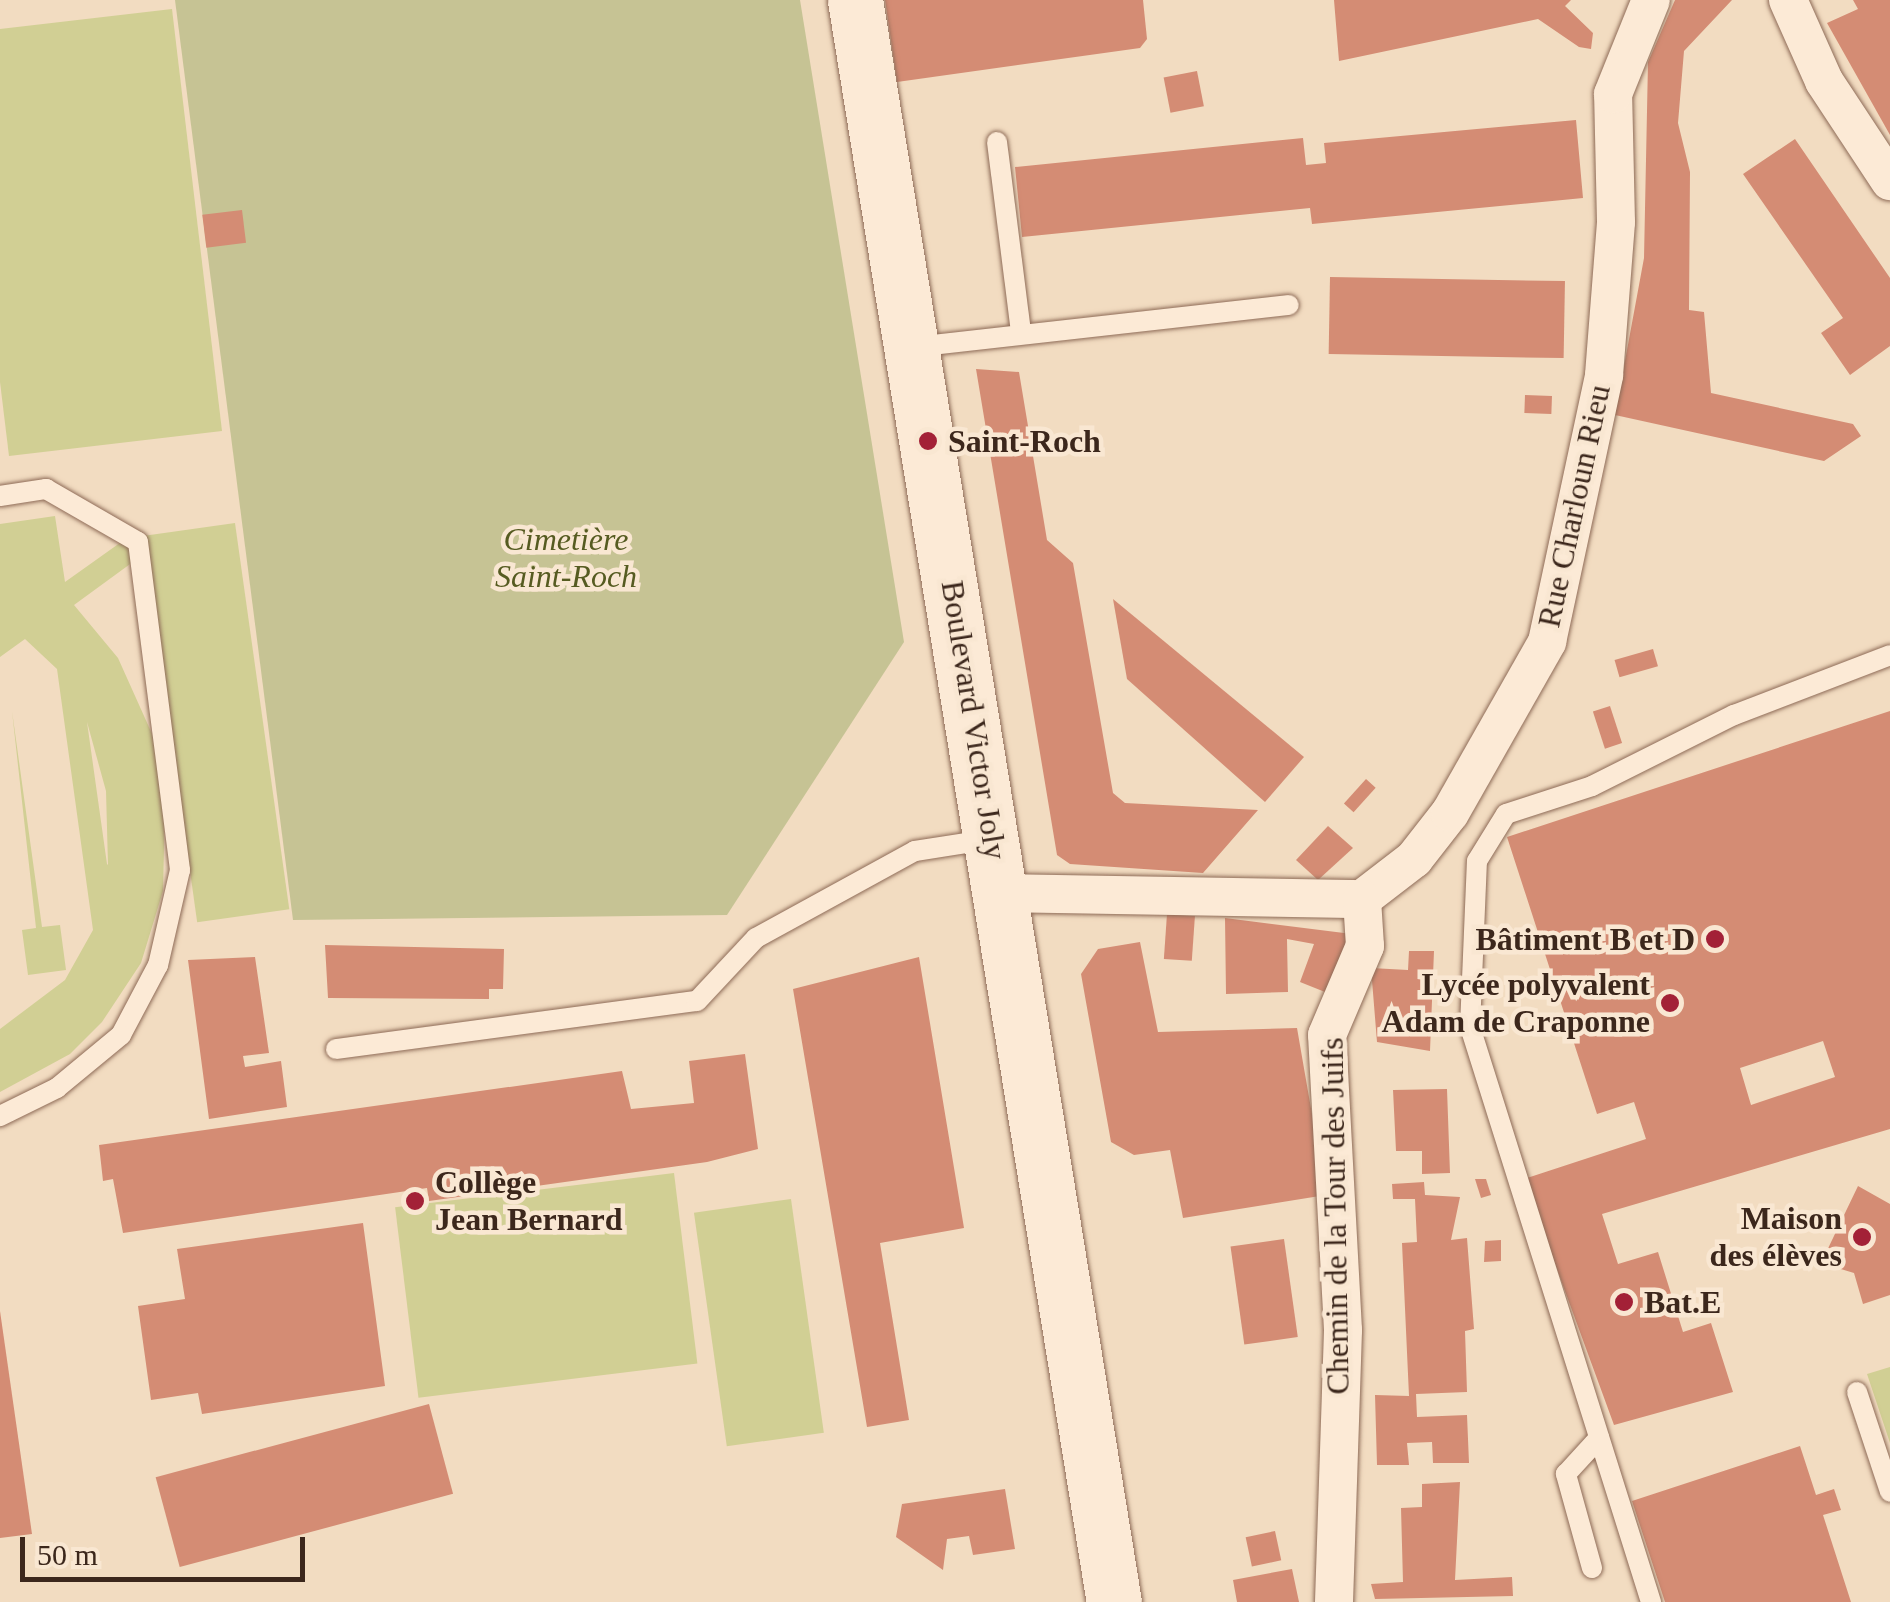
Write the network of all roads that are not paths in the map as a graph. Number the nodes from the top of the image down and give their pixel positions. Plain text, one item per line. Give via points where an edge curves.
1 (855, 0) edge
2 (1651, 0) edge
3 (1788, 0) edge
4 (997, 142) dead end
5 (1890, 181) edge
6 (1290, 304) dead end
7 (1021, 332) junction
8 (912, 347) junction
9 (0, 496) edge
10 (1890, 655) edge
11 (993, 839) junction
12 (1002, 892) junction
13 (1362, 899) junction
14 (336, 1049) dead end
15 (0, 1116) edge
16 (1856, 1392) dead end
17 (1599, 1438) junction
18 (1092, 1440) junction
19 (1890, 1492) edge
20 (1592, 1568) dead end
21 (1114, 1602) edge
22 (1149, 1602) edge
23 (1334, 1602) edge
24 (1651, 1602) edge

1 - 8 main road, Boulevard Victor Joly
2 - 13 street, Rue Charloun Rieu via 1630,66 1613,94 1616,222 1604,375 1547,642 1450,813 1414,859
3 - 5 street via 1824,81
4 - 7 lane
6 - 7 lane
7 - 8 lane
8 - 11 main road, Boulevard Victor Joly
9 - 15 lane via 46,489 138,542 180,870 158,965 121,1035 56,1088
10 - 17 lane via 1734,715 1592,786 1506,814 1477,861 1470,1026
11 - 12 main road, Boulevard Victor Joly
11 - 14 lane via 915,852 756,938 697,1001
12 - 13 street
12 - 18 main road, Boulevard Victor Joly
13 - 23 street, Chemin de la Tour des Juifs via 1365,946 1327,1036 1343,1330
16 - 19 lane
17 - 20 lane via 1566,1474
17 - 24 lane
18 - 21 main road, Boulevard Victor Joly
18 - 22 main road, Boulevard Victor Joly via 1132,1514

